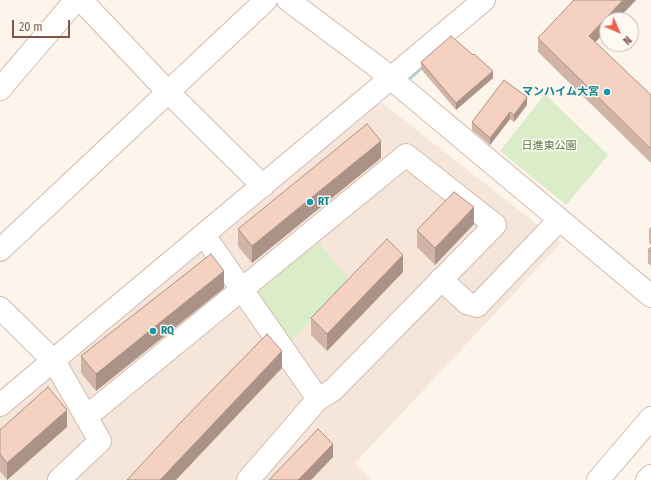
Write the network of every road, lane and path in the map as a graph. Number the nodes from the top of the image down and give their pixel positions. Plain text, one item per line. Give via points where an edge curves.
1 (76, 0) edge
2 (81, 0) edge
3 (266, 0) edge
4 (288, 0) edge
5 (484, 0) edge
6 (391, 79) junction
7 (0, 89) edge
8 (168, 92) junction
9 (263, 186) junction
10 (559, 220) junction
11 (204, 235) junction
12 (0, 250) edge
13 (441, 279) junction
14 (242, 290) junction
15 (651, 296) edge
16 (0, 308) edge
17 (54, 361) junction
18 (318, 399) junction
19 (0, 405) edge
20 (86, 418) junction
21 (651, 418) edge
22 (651, 476) edge
23 (58, 480) edge
24 (248, 480) edge
25 (598, 480) edge
26 (647, 480) edge

1 - 7 street
2 - 8 street
3 - 8 street
4 - 6 street
5 - 6 street
6 - 9 street
6 - 10 street
8 - 9 street
8 - 12 street
9 - 11 street
10 - 13 street via 477,306 467,303
10 - 15 street
11 - 14 street
11 - 17 street
13 - 14 street via 495,225 406,155
13 - 18 street via 333,390
14 - 18 street
14 - 20 street
16 - 17 street
17 - 19 street
17 - 20 street
18 - 24 street
20 - 23 street via 100,441
21 - 25 street
22 - 26 street

